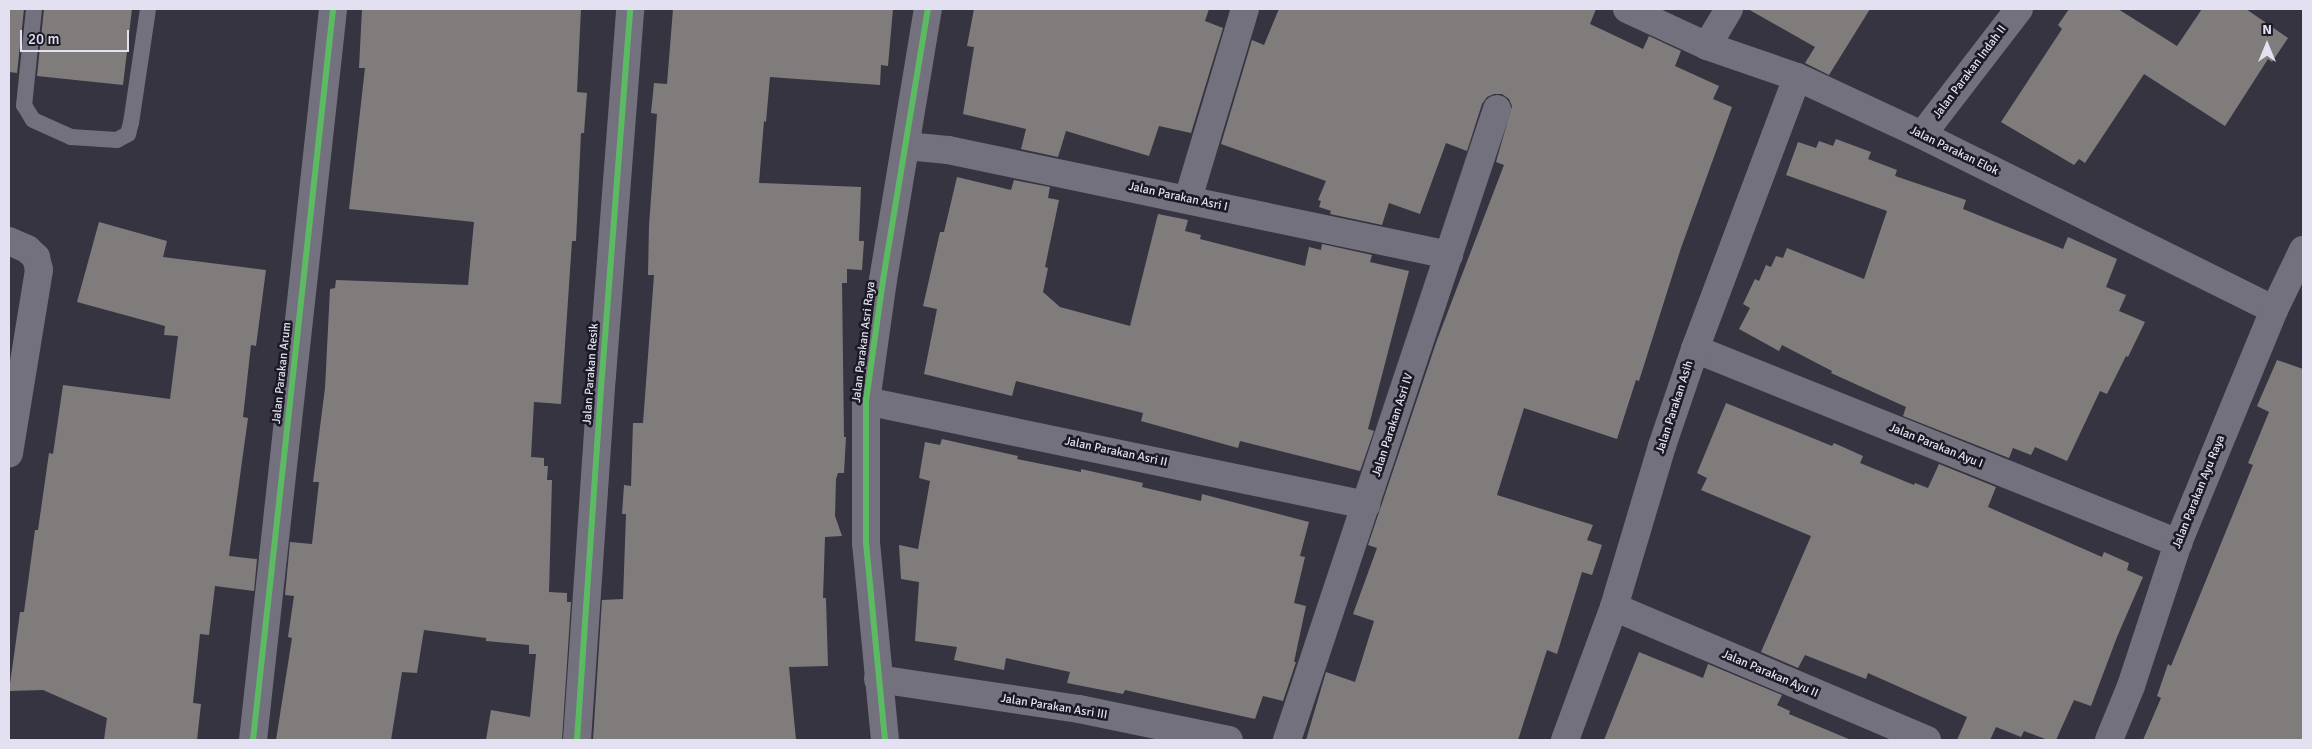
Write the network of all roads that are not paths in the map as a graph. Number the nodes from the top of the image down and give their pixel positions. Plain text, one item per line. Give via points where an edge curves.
1 (34, 9) edge
2 (148, 9) edge
3 (333, 9) edge
4 (630, 9) edge
5 (928, 9) edge
6 (1245, 9) edge
7 (1627, 9) edge
8 (1729, 9) edge
9 (2019, 9) edge
10 (1707, 46) junction
11 (1797, 77) junction
12 (1497, 109) dead end
13 (1922, 136) junction
14 (906, 146) junction
15 (1188, 199) junction
16 (9, 241) edge
17 (2303, 250) edge
18 (1449, 255) junction
19 (2274, 310) junction
20 (1695, 349) junction
21 (866, 401) junction
22 (9, 454) edge
23 (1366, 505) junction
24 (2178, 542) junction
25 (1614, 607) junction
26 (878, 679) junction
27 (253, 740) edge
28 (577, 740) edge
29 (885, 740) edge
30 (1229, 740) edge
31 (1288, 740) edge
32 (1565, 740) edge
33 (1926, 740) edge
34 (2108, 740) edge

1 - 2 lane via 24,105 33,120 71,137 117,140 128,134 131,123
3 - 27 street, Jalan Parakan Arum
4 - 28 street, Jalan Parakan Resik
5 - 14 street, Jalan Parakan Asri Raya
6 - 15 street
7 - 10 street, Jalan Parakan Elok
8 - 10 street
9 - 13 street, Jalan Parakan Indah II
10 - 11 street, Jalan Parakan Elok
11 - 13 street, Jalan Parakan Elok
11 - 20 street, Jalan Parakan Asih
12 - 18 street, Jalan Parakan Asri IV
13 - 19 street, Jalan Parakan Elok
14 - 15 street, Jalan Parakan Asri I via 948,150
14 - 21 street, Jalan Parakan Asri Raya
15 - 18 street, Jalan Parakan Asri I
16 - 22 street via 36,257 39,270
17 - 19 street, Jalan Parakan Ayu Raya
18 - 23 street, Jalan Parakan Asri IV
19 - 24 street, Jalan Parakan Ayu Raya
20 - 24 street, Jalan Parakan Ayu I
20 - 25 street, Jalan Parakan Asih
21 - 23 street, Jalan Parakan Asri II
21 - 26 street, Jalan Parakan Asri Raya via 866,542
23 - 31 street, Jalan Parakan Asri IV
24 - 34 street, Jalan Parakan Ayu Raya via 2131,686
25 - 32 street, Jalan Parakan Asih
25 - 33 street, Jalan Parakan Ayu II
26 - 29 street, Jalan Parakan Asri Raya
26 - 30 street, Jalan Parakan Asri III via 1079,709

